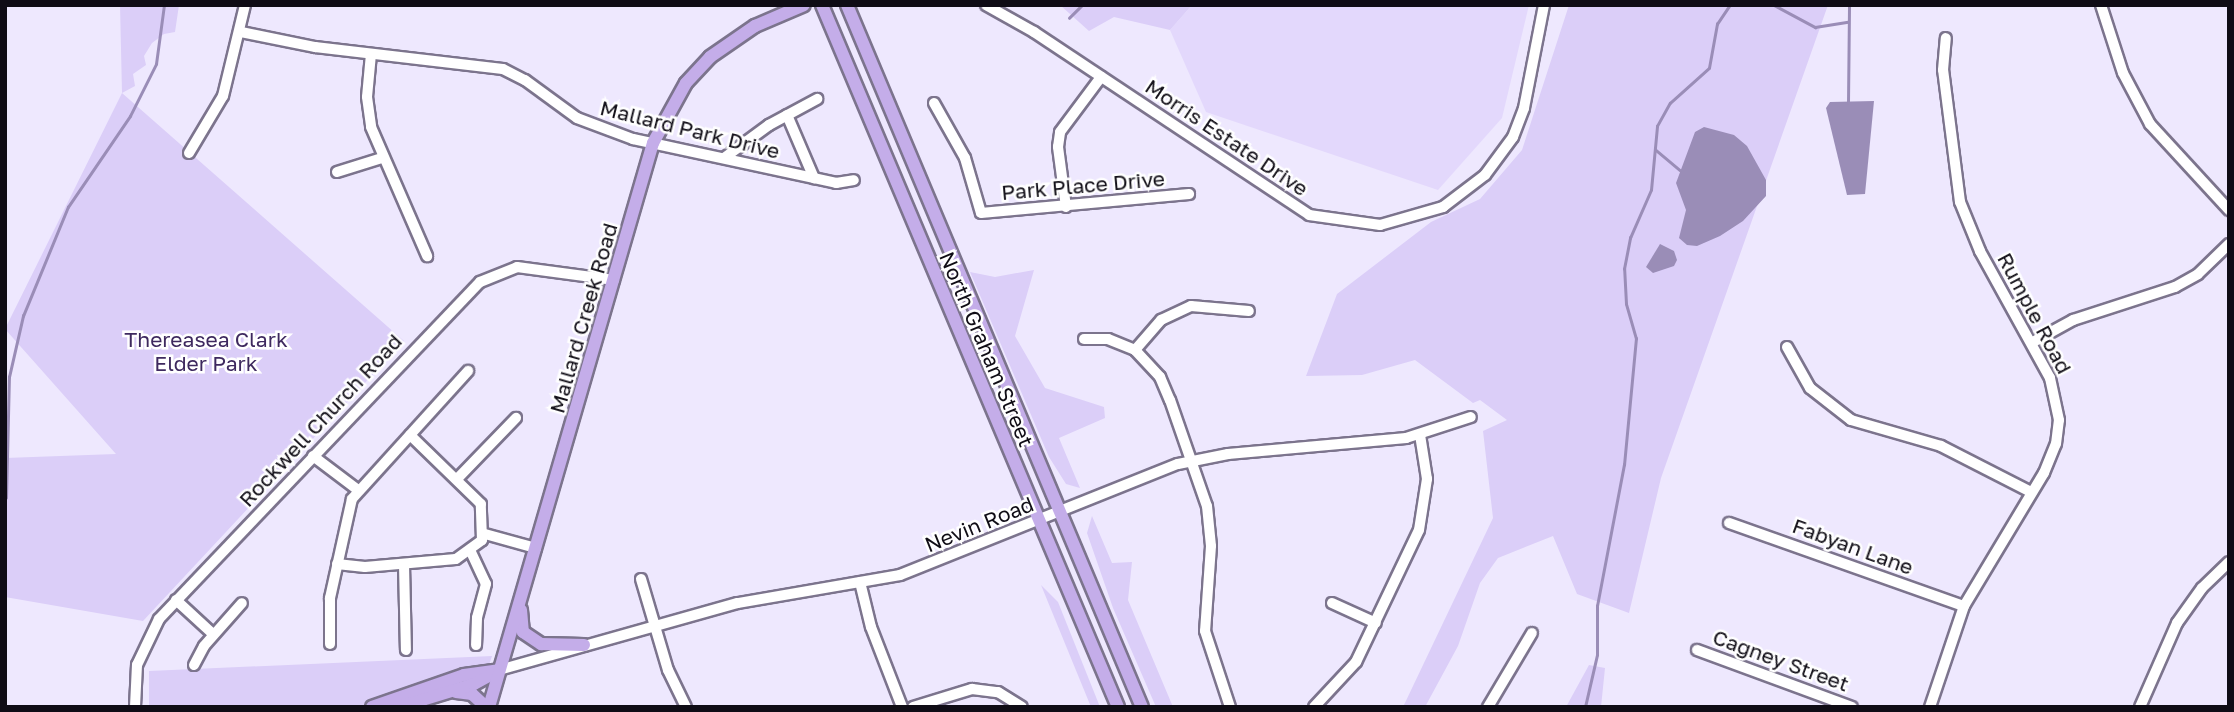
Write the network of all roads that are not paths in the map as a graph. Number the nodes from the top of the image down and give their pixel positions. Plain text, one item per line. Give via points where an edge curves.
1 (245, 5) edge
2 (804, 5) edge
3 (822, 5) edge
4 (847, 5) edge
5 (986, 5) edge
6 (1544, 5) edge
7 (2101, 5) edge
8 (241, 32) junction
9 (1946, 38) dead end
10 (371, 54) junction
11 (1101, 77) junction
12 (817, 99) dead end
13 (934, 103) dead end
14 (787, 115) junction
15 (653, 144) junction
16 (189, 153) dead end
17 (382, 158) junction
18 (724, 158) junction
19 (337, 172) dead end
20 (814, 178) junction
21 (854, 180) dead end
22 (1189, 194) dead end
23 (1066, 207) junction
24 (2229, 210) edge
25 (2229, 244) edge
26 (427, 256) dead end
27 (614, 280) junction
28 (1250, 311) dead end
29 (1084, 339) dead end
30 (2033, 342) junction
31 (1787, 347) dead end
32 (1136, 350) junction
33 (468, 371) dead end
34 (1471, 417) dead end
35 (516, 418) dead end
36 (410, 435) junction
37 (1420, 435) junction
38 (313, 456) junction
39 (1192, 461) junction
40 (457, 480) junction
41 (358, 490) junction
42 (2031, 492) junction
43 (1061, 511) junction
44 (1039, 521) junction
45 (1729, 523) dead end
46 (485, 534) junction
47 (536, 548) junction
48 (471, 552) junction
49 (2229, 562) edge
50 (337, 564) junction
51 (404, 565) junction
52 (641, 579) dead end
53 (860, 582) junction
54 (521, 597) junction
55 (176, 600) junction
56 (242, 603) dead end
57 (1332, 603) dead end
58 (1964, 606) junction
59 (1376, 623) junction
60 (654, 626) junction
61 (1532, 633) dead end
62 (213, 634) junction
63 (330, 644) dead end
64 (476, 645) dead end
65 (584, 645) junction
66 (406, 650) dead end
67 (1697, 650) dead end
68 (194, 665) dead end
69 (499, 670) junction
70 (448, 691) junction
71 (135, 707) edge
72 (372, 707) edge
73 (399, 707) edge
74 (487, 707) edge
75 (686, 707) edge
76 (902, 707) edge
77 (914, 707) edge
78 (1022, 707) edge
79 (1118, 707) edge
80 (1142, 707) edge
81 (1230, 707) edge
82 (1314, 707) edge
83 (1488, 707) edge
84 (1852, 707) edge
85 (1930, 707) edge
86 (2140, 707) edge

1 - 8 street
2 - 15 main road, Mallard Creek Road via 755,26 710,57 686,83
3 - 44 main road, North Graham Street
4 - 43 main road, North Graham Street
5 - 11 street, Morris Estate Drive
6 - 11 street, Morris Estate Drive via 1524,107 1513,137 1485,174 1443,207 1380,225 1309,215
7 - 24 street via 2123,73 2150,124
8 - 10 street, Mallard Park Drive
8 - 16 street via 223,96
9 - 30 street, Rumple Road via 1945,97 1960,202 1980,251
10 - 15 street, Mallard Park Drive via 503,69 583,122
10 - 17 street via 368,110
11 - 23 street via 1060,132
12 - 14 street
13 - 23 street, Park Place Drive via 965,158 981,213
14 - 18 street
14 - 20 street
15 - 18 street, Mallard Park Drive
15 - 27 main road, Mallard Creek Road
17 - 19 street
17 - 26 street
18 - 20 street, Mallard Park Drive
20 - 21 street, Mallard Park Drive via 836,183
22 - 23 street, Park Place Drive
25 - 30 street via 2198,274 2175,287 2073,320
27 - 38 street, Rockwell Church Road via 532,267 491,274
27 - 47 main road, Mallard Creek Road
28 - 32 street via 1191,306 1161,320
29 - 32 street via 1108,340
30 - 42 street, Rumple Road via 2050,378 2059,420 2051,458
31 - 42 street via 1810,388 1851,420 1941,446
32 - 39 street via 1160,377
33 - 36 street
34 - 37 street, Nevin Road
35 - 40 street
36 - 40 street
36 - 41 street
37 - 39 street, Nevin Road
37 - 59 street via 1427,466 1422,519
38 - 41 street
38 - 55 street, Rockwell Church Road
39 - 43 street, Nevin Road via 1158,470
39 - 81 street via 1211,534 1204,616 1207,645
40 - 46 street via 481,504
41 - 50 street via 346,514
42 - 58 street, Rumple Road
43 - 44 street, Nevin Road
43 - 80 main road, North Graham Street
44 - 53 street, Nevin Road via 929,566
44 - 79 main road, North Graham Street
45 - 58 street, Fabyan Lane
46 - 47 street
46 - 48 street
47 - 54 main road, Mallard Creek Road
48 - 51 street via 456,559
48 - 64 street via 486,584
49 - 86 street via 2177,624
50 - 51 street
50 - 63 street via 330,598
51 - 66 street
52 - 60 street
53 - 60 street, Nevin Road via 765,597
53 - 76 street via 870,627
54 - 65 main road via 520,623 527,636 553,646
54 - 69 main road, Mallard Creek Road
55 - 62 street
55 - 71 street, Rockwell Church Road via 142,648 135,673
56 - 62 street
57 - 59 street
58 - 85 street, Rumple Road
59 - 82 street via 1350,671
60 - 65 street, Nevin Road
60 - 75 street via 667,670
61 - 83 street
62 - 68 street
65 - 69 street, Nevin Road
67 - 84 street, Cagney Street
69 - 70 main road, Nevin Road
69 - 72 main road, Nevin Road via 464,674
69 - 74 main road, Mallard Creek Road
70 - 73 main road, Nevin Road
70 - 74 main road via 472,694
77 - 78 street via 972,689 998,692

